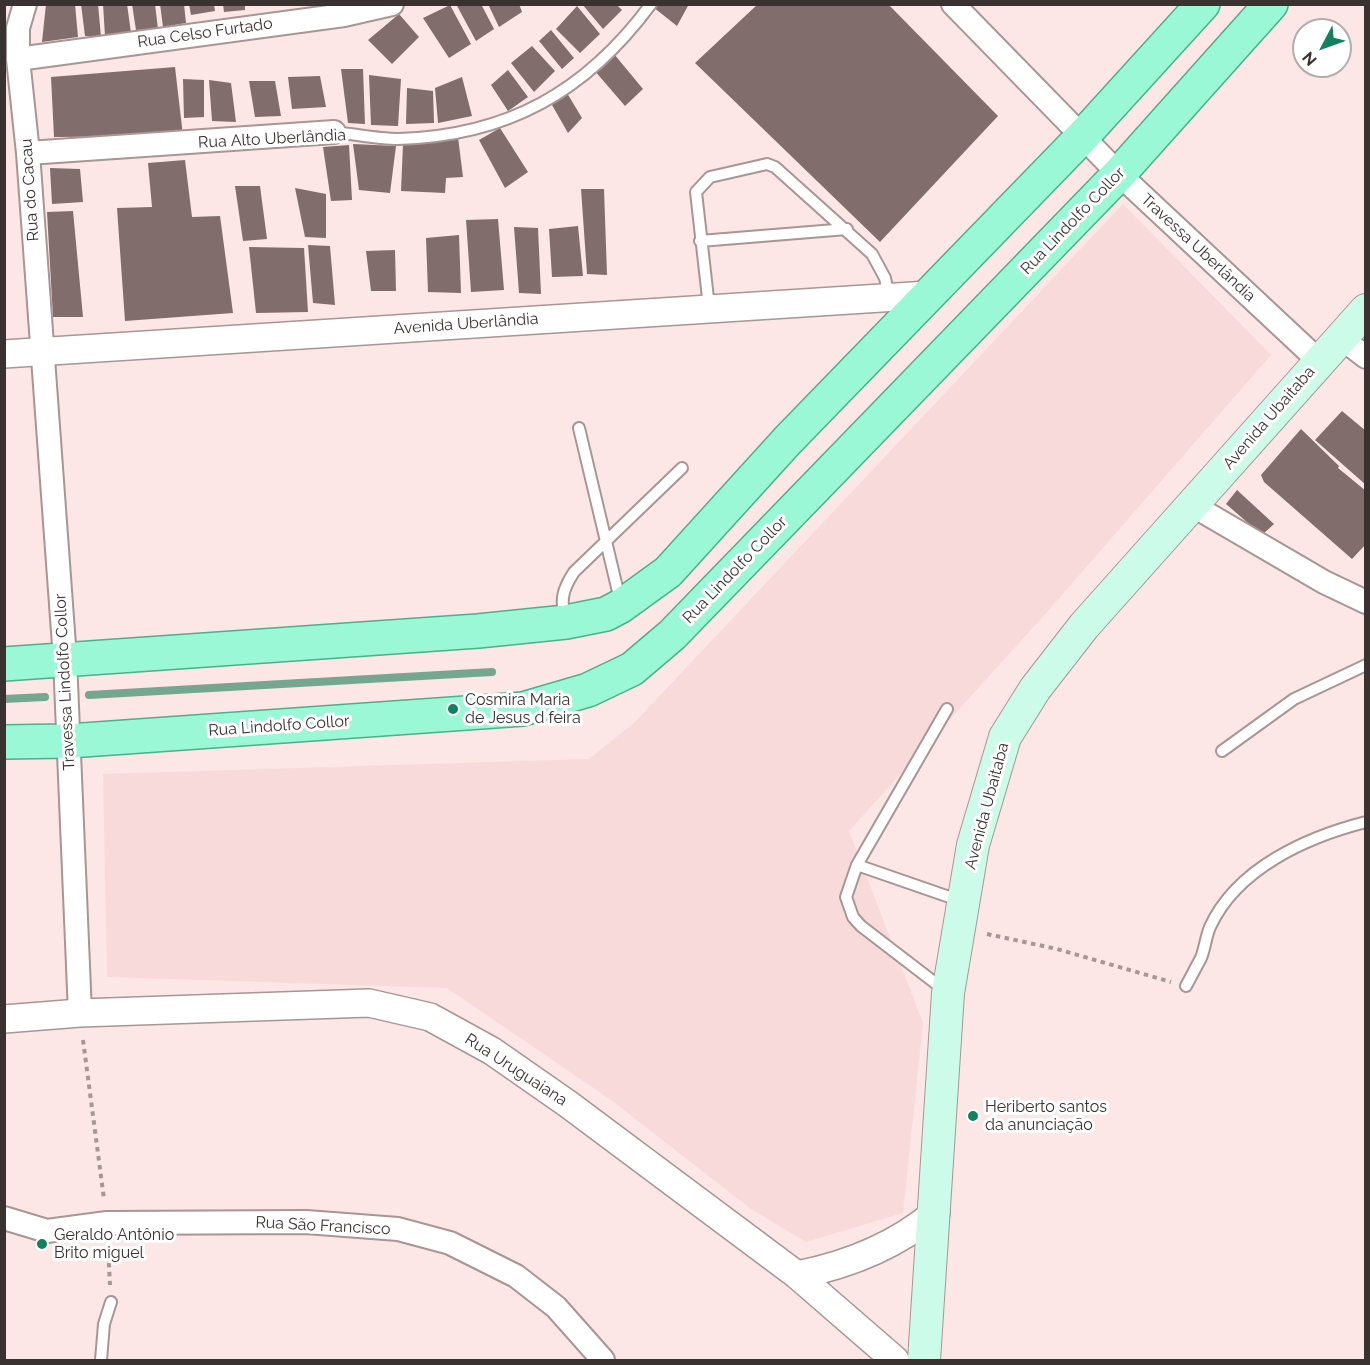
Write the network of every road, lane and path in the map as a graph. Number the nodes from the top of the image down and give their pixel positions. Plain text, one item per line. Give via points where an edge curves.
1 (25, 4) edge
2 (392, 4) edge
3 (651, 4) edge
4 (953, 4) edge
5 (1203, 4) edge
6 (1271, 4) edge
7 (11, 54) edge
8 (334, 132) joint
9 (1081, 138) junction
10 (28, 153) junction
11 (1119, 174) junction
12 (847, 229) junction
13 (700, 241) junction
14 (928, 295) junction
15 (890, 299) junction
16 (709, 307) junction
17 (1365, 310) edge
18 (1340, 337) junction
19 (42, 352) junction
20 (4, 354) edge
21 (1365, 357) edge
22 (1319, 361) junction
23 (579, 428) dead end
24 (682, 468) dead end
25 (1192, 505) junction
26 (606, 538) junction
27 (1365, 602) edge
28 (621, 606) junction
29 (566, 622) junction
30 (65, 659) junction
31 (4, 664) edge
32 (1365, 665) edge
33 (947, 709) dead end
34 (69, 741) junction
35 (4, 742) edge
36 (1222, 751) dead end
37 (1365, 822) edge
38 (857, 865) junction
39 (962, 915) junction
40 (1186, 986) joint
41 (948, 993) junction
42 (80, 1013) junction
43 (4, 1019) edge
44 (936, 1212) junction
45 (4, 1218) edge
46 (107, 1223) junction
47 (797, 1275) junction
48 (111, 1302) joint
49 (101, 1360) edge
50 (603, 1360) edge
51 (895, 1360) edge
52 (924, 1360) edge

1 - 7 street, Rua do Cacau
2 - 7 street, Rua Celso Furtado via 344,15
3 - 8 lane, Rua Alto Uberlândia via 600,61 571,86 520,115 469,132 396,139
4 - 9 street, Travessa Uberlândia
5 - 9 main road
6 - 11 main road, Rua Lindolfo Collor
7 - 10 street, Rua do Cacau
8 - 10 street, Rua Alto Uberlândia
9 - 11 street, Travessa Uberlândia
9 - 14 main road
10 - 19 street, Rua do Cacau
11 - 22 street, Travessa Uberlândia
11 - 34 main road, Rua Lindolfo Collor via 672,635 632,669 588,690 523,709
12 - 13 lane
12 - 13 lane via 775,167 766,164 710,177 702,184 696,192
12 - 15 lane via 872,254 885,278
13 - 16 lane
14 - 15 street, Avenida Uberlândia
14 - 28 main road via 668,572
15 - 16 street, Avenida Uberlândia
16 - 19 street, Avenida Uberlândia
17 - 18 main road, Avenida Ubaitaba
18 - 21 street
18 - 22 main road, Avenida Ubaitaba
19 - 20 street, Avenida Uberlândia
19 - 30 street, Travessa Lindolfo Collor
22 - 25 main road, Avenida Ubaitaba
23 - 26 lane
24 - 26 lane
25 - 27 street
25 - 39 main road, Avenida Ubaitaba via 1084,626 1005,737 973,845
26 - 28 lane
26 - 29 lane via 564,587 561,602
28 - 29 main road via 606,614
29 - 30 main road
30 - 31 main road
30 - 34 street, Travessa Lindolfo Collor
32 - 36 lane via 1294,699
33 - 38 lane
34 - 35 main road, Rua Lindolfo Collor
34 - 42 street, Travessa Lindolfo Collor
37 - 40 lane via 1313,838 1249,878 1227,899 1210,927
38 - 39 lane
38 - 41 lane via 846,897 853,916
39 - 40 path via 1057,949
39 - 41 main road, Avenida Ubaitaba
41 - 44 main road, Avenida Ubaitaba
42 - 43 street, Rua Uruguaiana
42 - 46 path
42 - 47 street, Rua Uruguaiana via 369,1003 430,1017 492,1051 568,1104
44 - 47 street via 920,1226 873,1252 844,1265
44 - 52 main road, Avenida Ubaitaba
45 - 46 street, Rua São Francisco via 47,1231
46 - 48 path
46 - 50 street, Rua São Francisco via 306,1222 398,1229 440,1240 535,1289
47 - 51 street, Rua Uruguaiana
48 - 49 lane via 104,1324

